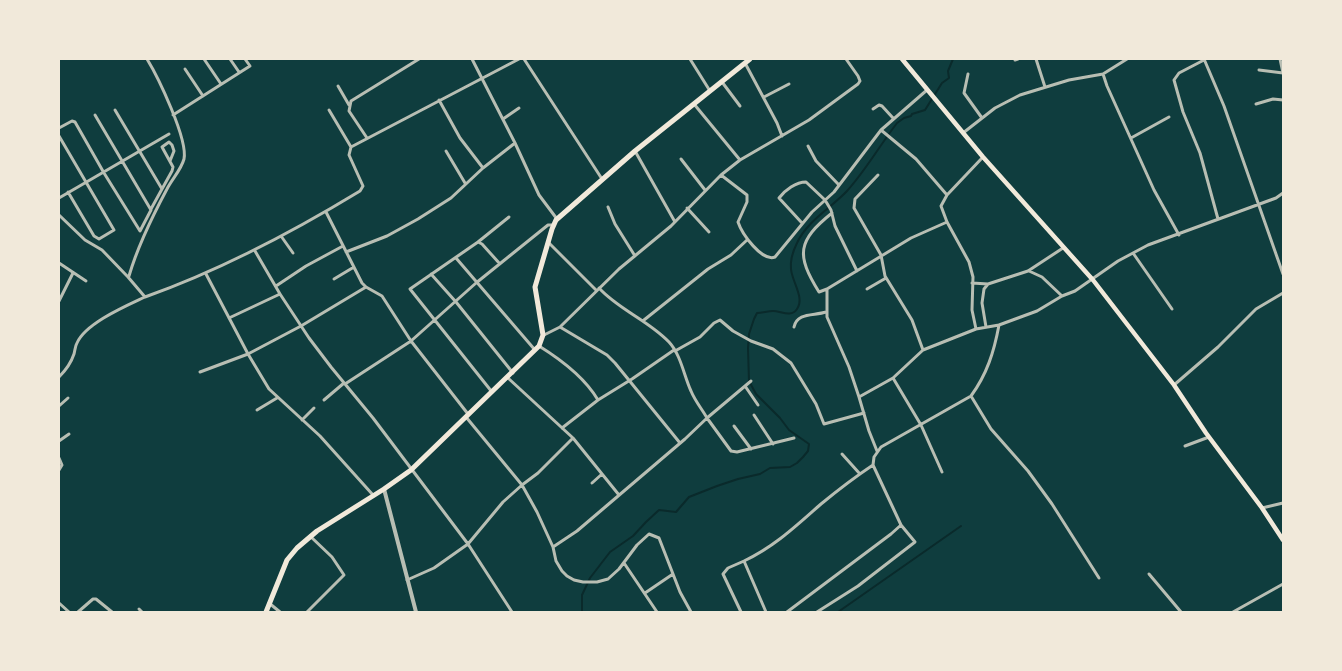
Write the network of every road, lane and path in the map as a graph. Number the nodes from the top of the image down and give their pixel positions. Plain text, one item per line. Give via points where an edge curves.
1 (147, 59) edge
2 (204, 59) edge
3 (230, 59) edge
4 (245, 59) edge
5 (419, 59) edge
6 (472, 59) edge
7 (519, 59) edge
8 (524, 59) edge
9 (690, 59) edge
10 (846, 59) edge
11 (902, 59) edge
12 (1036, 59) edge
13 (1127, 59) edge
14 (1204, 59) edge
15 (1280, 59) edge
16 (748, 61) edge
17 (185, 69) dead end
18 (1259, 70) dead end
19 (239, 72) junction
20 (1283, 73) edge
21 (968, 74) dead end
22 (1103, 74) junction
23 (483, 78) junction
24 (722, 81) junction
25 (221, 84) junction
26 (789, 84) dead end
27 (338, 86) dead end
28 (1045, 87) junction
29 (710, 91) junction
30 (928, 91) junction
31 (203, 96) junction
32 (764, 97) junction
33 (439, 100) junction
34 (1283, 100) edge
35 (694, 104) junction
36 (1256, 104) dead end
37 (349, 105) junction
38 (740, 106) dead end
39 (519, 108) dead end
40 (873, 109) dead end
41 (115, 110) dead end
42 (329, 110) dead end
43 (174, 115) junction
44 (95, 116) dead end
45 (1169, 117) dead end
46 (893, 118) junction
47 (982, 118) junction
48 (503, 119) junction
49 (59, 128) edge
50 (884, 132) junction
51 (963, 133) junction
52 (170, 134) dead end
53 (59, 136) edge
54 (782, 136) junction
55 (367, 138) junction
56 (1131, 138) junction
57 (515, 143) junction
58 (808, 146) dead end
59 (351, 147) junction
60 (446, 151) dead end
61 (635, 151) junction
62 (140, 152) junction
63 (983, 157) junction
64 (682, 159) dead end
65 (740, 160) junction
66 (170, 161) junction
67 (122, 163) junction
68 (483, 168) junction
69 (104, 173) junction
70 (721, 175) junction
71 (878, 175) dead end
72 (602, 179) junction
73 (85, 183) junction
74 (466, 183) junction
75 (839, 186) junction
76 (162, 188) junction
77 (705, 190) junction
78 (68, 192) junction
79 (1283, 193) edge
80 (947, 195) junction
81 (59, 198) edge
82 (824, 200) junction
83 (1259, 204) junction
84 (608, 207) dead end
85 (687, 208) junction
86 (151, 210) junction
87 (326, 212) junction
88 (832, 212) junction
89 (59, 214) edge
90 (509, 217) dead end
91 (1218, 219) junction
92 (555, 222) junction
93 (675, 222) junction
94 (947, 222) junction
95 (802, 223) junction
96 (710, 232) dead end
97 (1180, 235) junction
98 (281, 236) junction
99 (747, 240) junction
100 (478, 242) junction
101 (549, 243) junction
102 (343, 246) junction
103 (1063, 248) junction
104 (255, 251) junction
105 (346, 252) junction
106 (293, 253) dead end
107 (1133, 253) junction
108 (881, 255) junction
109 (635, 256) junction
110 (456, 258) junction
111 (59, 263) edge
112 (500, 264) junction
113 (354, 267) junction
114 (857, 270) junction
115 (1028, 271) junction
116 (73, 273) junction
117 (206, 274) junction
118 (431, 274) junction
119 (1283, 274) edge
120 (128, 277) junction
121 (886, 278) junction
122 (334, 279) dead end
123 (1093, 280) junction
124 (86, 282) dead end
125 (476, 283) junction
126 (972, 283) junction
127 (988, 284) junction
128 (276, 286) junction
129 (366, 287) junction
130 (598, 289) junction
131 (827, 289) junction
132 (867, 289) dead end
133 (1283, 293) edge
134 (280, 294) junction
135 (1062, 296) junction
136 (145, 297) junction
137 (59, 301) edge
138 (456, 302) junction
139 (1172, 309) dead end
140 (826, 312) junction
141 (229, 318) junction
142 (434, 320) junction
143 (644, 320) junction
144 (999, 325) junction
145 (301, 326) junction
146 (560, 327) junction
147 (794, 327) dead end
148 (986, 327) junction
149 (976, 329) junction
150 (543, 335) junction
151 (411, 341) junction
152 (539, 346) junction
153 (674, 350) junction
154 (923, 350) junction
155 (535, 351) junction
156 (248, 354) junction
157 (200, 372) dead end
158 (513, 373) junction
159 (59, 377) edge
160 (508, 378) junction
161 (893, 378) junction
162 (630, 380) junction
163 (751, 381) dead end
164 (344, 383) junction
165 (1174, 385) junction
166 (745, 386) junction
167 (493, 392) junction
168 (971, 396) junction
169 (68, 398) dead end
170 (277, 398) junction
171 (859, 398) junction
172 (324, 400) dead end
173 (598, 400) junction
174 (758, 405) dead end
175 (59, 406) edge
176 (314, 408) dead end
177 (257, 410) dead end
178 (864, 413) junction
179 (754, 415) dead end
180 (468, 416) junction
181 (707, 418) junction
182 (302, 420) junction
183 (920, 425) junction
184 (734, 426) dead end
185 (562, 428) junction
186 (69, 434) dead end
187 (1208, 437) junction
188 (573, 438) junction
189 (794, 438) dead end
190 (59, 441) edge
191 (680, 444) junction
192 (774, 444) junction
193 (1185, 446) dead end
194 (751, 449) junction
195 (877, 451) junction
196 (842, 454) dead end
197 (59, 458) edge
198 (873, 465) junction
199 (59, 470) edge
200 (411, 470) junction
201 (942, 472) dead end
202 (602, 474) junction
203 (860, 474) junction
204 (592, 483) dead end
205 (522, 485) junction
206 (384, 489) junction
207 (373, 495) junction
208 (619, 495) junction
209 (1283, 503) edge
210 (1262, 508) junction
211 (901, 525) junction
212 (310, 536) junction
213 (1283, 540) edge
214 (468, 544) junction
215 (553, 547) junction
216 (744, 561) junction
217 (624, 563) junction
218 (673, 574) junction
219 (1149, 574) dead end
220 (1099, 578) dead end
221 (407, 580) junction
222 (1283, 584) edge
223 (645, 593) junction
224 (269, 602) junction
225 (59, 603) edge
226 (69, 612) edge
227 (78, 612) edge
228 (112, 612) edge
229 (266, 612) edge
230 (280, 612) edge
231 (308, 612) edge
232 (416, 612) edge
233 (512, 612) edge
234 (657, 612) edge
235 (691, 612) edge
236 (741, 612) edge
237 (766, 612) edge
238 (787, 612) edge
239 (817, 612) edge
240 (1182, 612) edge
241 (1232, 612) edge

1 - 43 street via 159,78
2 - 25 street
3 - 19 street
4 - 19 street via 250,66
5 - 37 street via 352,99
6 - 23 street
7 - 23 street
8 - 72 street
9 - 29 street
10 - 54 street via 860,79 858,84 810,120
11 - 30 main road
12 - 28 street
13 - 22 street
14 - 83 street
14 - 91 street via 1179,73 1174,80 1200,153
15 - 20 street
16 - 24 main road
16 - 32 street
17 - 31 street
18 - 20 street
19 - 25 street
21 - 47 street via 964,93
22 - 28 street
22 - 56 street
23 - 33 street
23 - 48 street
24 - 29 main road
24 - 38 street
25 - 31 street
26 - 32 street
27 - 37 street
28 - 47 street via 1020,95
29 - 35 main road
30 - 46 street
30 - 51 main road
31 - 43 street
32 - 54 street
33 - 55 street
33 - 68 street via 460,138
34 - 36 street
35 - 61 main road
35 - 65 street
37 - 55 street
39 - 48 street
40 - 46 street via 882,106
41 - 62 street
42 - 59 street
43 - 120 street via 184,149 182,166 145,232
44 - 67 street
45 - 56 street
46 - 50 street
47 - 51 street
48 - 57 street
49 - 69 street via 75,122
50 - 75 street
50 - 80 street via 916,159
51 - 63 main road
52 - 62 street
53 - 73 street
54 - 65 street
55 - 59 street
56 - 97 street via 1154,190
57 - 68 street
57 - 92 street
58 - 75 street via 816,161
59 - 87 street via 349,155 362,186 360,191
60 - 74 street
61 - 72 main road
61 - 93 street
62 - 67 street
62 - 76 street
63 - 80 street
63 - 103 main road
64 - 77 street
65 - 70 street
66 - 66 street via 162,147 169,142 174,150
66 - 76 street via 172,171
67 - 69 street
67 - 86 street
68 - 74 street
69 - 73 street
69 - 86 street via 139,231
70 - 77 street
70 - 99 street via 746,195 747,202 738,222
71 - 108 street via 855,199 854,208
72 - 92 main road
73 - 78 street
73 - 78 street via 114,230 99,239 94,236
74 - 105 street via 451,198 418,219 387,236
75 - 82 street
76 - 86 street
77 - 85 street
78 - 81 street
79 - 83 street
80 - 94 street via 942,206
82 - 88 street
82 - 95 street
82 - 95 street via 804,182 780,196 780,200
83 - 91 street
83 - 119 street
84 - 109 street
85 - 93 street
85 - 96 street
87 - 98 street
87 - 102 street
88 - 114 street
88 - 131 street via 812,232 802,252 819,292
89 - 120 street
90 - 100 street
91 - 97 street
92 - 101 main road
92 - 112 street
93 - 109 street
94 - 108 street
94 - 126 street via 969,262
95 - 99 street via 782,251 772,259
97 - 107 street
98 - 104 street
98 - 106 street
99 - 143 street
100 - 110 street
100 - 112 street
101 - 130 street
101 - 150 main road via 535,287
102 - 105 street
102 - 128 street
103 - 115 street
103 - 123 main road
104 - 117 street
104 - 128 street
105 - 113 street
107 - 123 street
107 - 139 street
108 - 114 street
108 - 121 street
109 - 130 street
110 - 118 street
110 - 125 street
111 - 116 street
112 - 125 street
113 - 122 street
113 - 129 street
114 - 131 street
115 - 127 street
115 - 135 street via 1042,277
116 - 124 street
116 - 137 street
117 - 136 street
117 - 141 street
118 - 138 street
118 - 142 street via 410,289
120 - 136 street
121 - 132 street
121 - 154 street via 912,320
123 - 135 street
123 - 165 main road
125 - 138 street
125 - 155 street
126 - 127 street
126 - 149 street
127 - 148 street via 982,303
128 - 134 street
129 - 145 street
129 - 151 street via 382,296
130 - 143 street
130 - 146 street
131 - 140 street
133 - 165 street via 1256,309
134 - 141 street
134 - 145 street
135 - 144 street via 1037,311
136 - 159 street via 108,315 88,330 77,342 74,355
138 - 142 street
138 - 158 street
140 - 147 street via 801,316
140 - 171 street
141 - 156 street
142 - 151 street
142 - 167 street
143 - 153 street
144 - 148 street
144 - 168 street via 988,367
145 - 156 street
145 - 164 street
146 - 150 street
146 - 162 street via 607,355
148 - 149 street
149 - 154 street
150 - 152 main road
151 - 164 street
151 - 180 street
152 - 155 main road
152 - 173 street via 582,380
153 - 162 street
153 - 178 street via 700,337 720,320 751,341 785,356 795,367 824,424
153 - 181 street via 692,394
154 - 161 street
155 - 158 main road
156 - 157 street
156 - 170 street
158 - 160 main road
160 - 167 main road
160 - 185 street
161 - 171 street
161 - 183 street
162 - 173 street
162 - 191 street
163 - 166 street
164 - 172 street
164 - 200 street
165 - 187 main road
166 - 174 street
166 - 181 street
167 - 180 main road
168 - 183 street
168 - 220 street via 991,429 1052,504
169 - 175 street
170 - 177 street
170 - 182 street
171 - 178 street
173 - 185 street
176 - 182 street
178 - 195 street
179 - 192 street
180 - 200 main road
180 - 205 street
181 - 191 street
181 - 194 street via 731,451
182 - 207 street
183 - 195 street
183 - 201 street
184 - 194 street
185 - 188 street
186 - 190 street
187 - 193 street
187 - 210 main road
188 - 202 street
188 - 205 street
189 - 192 street
191 - 208 street
192 - 194 street
195 - 198 street
196 - 203 street
197 - 199 street via 62,465
198 - 203 street
198 - 211 street
200 - 206 main road
200 - 214 street
202 - 204 street
202 - 208 street
203 - 216 street via 791,532
205 - 214 street via 503,502
205 - 215 street
206 - 207 main road
206 - 221 street
207 - 212 main road
208 - 215 street
209 - 210 street
210 - 213 main road
211 - 238 street
211 - 239 street via 915,542
212 - 224 main road via 287,560
212 - 231 street via 332,557 344,575
214 - 221 street via 434,568
214 - 233 street
215 - 217 street via 562,571 574,580 592,583 608,578
216 - 236 street via 728,568 724,574
216 - 237 street
217 - 218 street via 648,534 654,535 659,538
217 - 223 street
218 - 223 street
218 - 235 street
219 - 240 street
221 - 232 street
222 - 241 street
223 - 234 street
224 - 229 main road
224 - 230 street
225 - 226 street
227 - 228 street via 96,599

